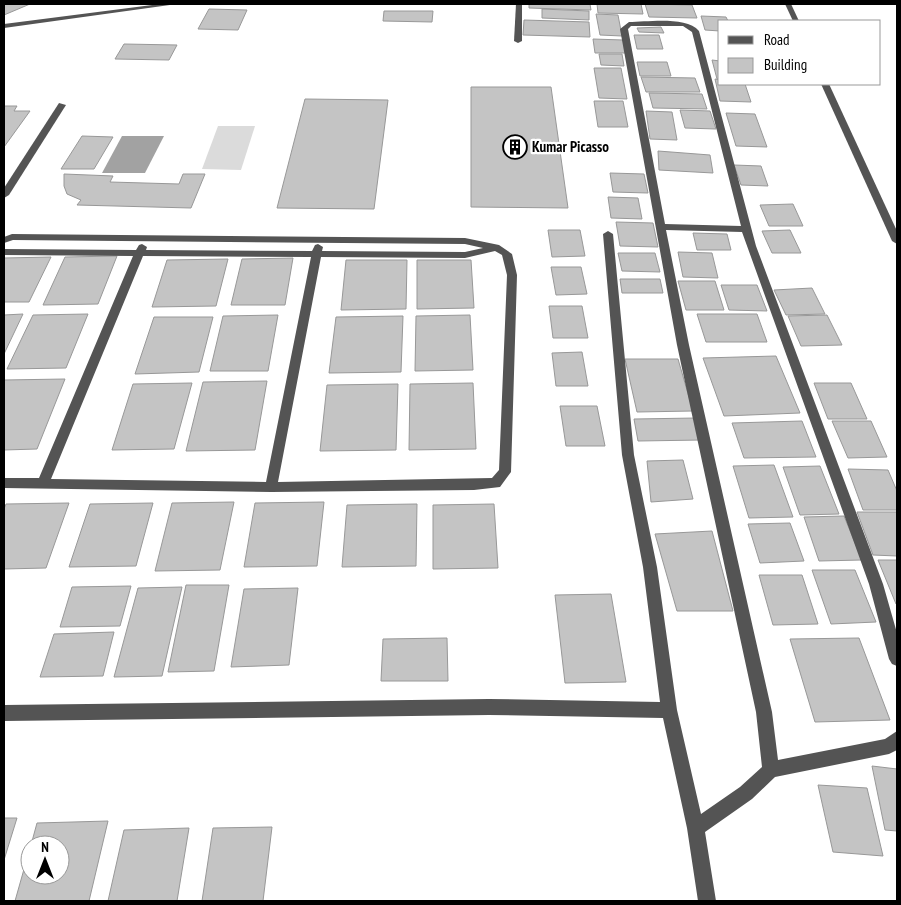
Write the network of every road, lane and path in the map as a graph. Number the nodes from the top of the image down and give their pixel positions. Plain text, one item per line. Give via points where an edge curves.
1 (174, 4) edge
2 (519, 4) edge
3 (788, 4) edge
4 (796, 20) edge
5 (4, 26) edge
6 (518, 41) dead end
7 (825, 85) edge
8 (62, 105) dead end
9 (4, 195) edge
10 (661, 227) junction
11 (747, 229) junction
12 (608, 234) dead end
13 (146, 238) junction
14 (320, 239) junction
15 (4, 240) edge
16 (897, 240) edge
17 (496, 247) junction
18 (4, 252) edge
19 (140, 253) junction
20 (317, 254) junction
21 (43, 483) junction
22 (4, 484) edge
23 (271, 487) junction
24 (897, 659) edge
25 (669, 710) junction
26 (4, 713) edge
27 (897, 739) edge
28 (771, 770) junction
29 (696, 828) junction
30 (708, 901) edge

1 - 5 street
2 - 6 street
3 - 4 street
7 - 16 street
8 - 9 street
10 - 11 street
10 - 11 street via 624,29 630,24 683,24 694,28
10 - 28 street via 683,345 764,712
11 - 24 street via 795,370 876,584
12 - 25 street via 628,455 650,567
13 - 14 street
13 - 15 street via 12,237
13 - 19 street
14 - 17 street via 465,240
14 - 20 street
17 - 20 street via 464,255
17 - 23 street via 507,254 512,275 505,472 495,482 474,485
18 - 19 street
19 - 20 street
19 - 21 street
20 - 23 street
21 - 22 street
21 - 23 street
25 - 26 street via 489,707
25 - 29 street
27 - 28 street via 890,746
28 - 29 street via 746,793
29 - 30 street

